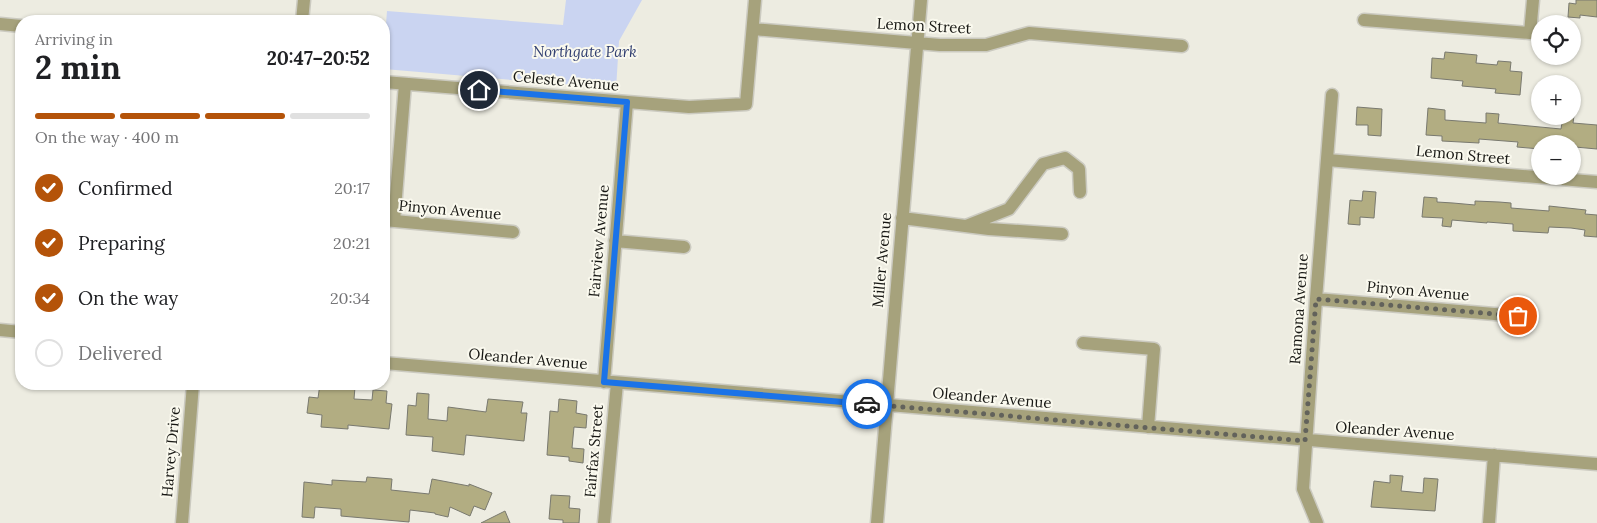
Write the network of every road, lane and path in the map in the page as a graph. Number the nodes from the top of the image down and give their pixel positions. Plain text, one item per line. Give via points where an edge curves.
1 (304, 0) edge
2 (755, 0) edge
3 (921, 0) edge
4 (1533, 0) edge
5 (303, 15) edge
6 (1364, 20) dead end
7 (0, 24) edge
8 (15, 25) edge
9 (753, 29) junction
10 (917, 43) junction
11 (1182, 46) dead end
12 (390, 83) edge
13 (405, 84) junction
14 (1332, 95) dead end
15 (627, 102) junction
16 (1327, 160) junction
17 (1597, 182) edge
18 (1080, 192) dead end
19 (390, 212) edge
20 (902, 218) junction
21 (390, 220) edge
22 (966, 226) junction
23 (513, 232) dead end
24 (1062, 234) dead end
25 (615, 241) junction
26 (684, 247) dead end
27 (1316, 299) junction
28 (1518, 316) dead end
29 (0, 330) edge
30 (15, 331) edge
31 (1083, 343) dead end
32 (390, 364) edge
33 (604, 382) junction
34 (617, 383) junction
35 (193, 390) edge
36 (886, 406) junction
37 (1148, 427) junction
38 (1305, 441) junction
39 (1494, 456) junction
40 (1597, 464) edge
41 (182, 523) edge
42 (604, 523) edge
43 (877, 523) edge
44 (1317, 523) edge
45 (1489, 523) edge

1 - 5 street
2 - 9 street
3 - 10 street, Miller Avenue
4 - 6 street via 1530,33
7 - 8 street
9 - 10 street, Lemon Street
9 - 15 street, Celeste Avenue via 746,104 689,108
10 - 11 street, Lemon Street via 986,45 1029,33
10 - 20 street, Miller Avenue
12 - 13 street, Celeste Avenue
13 - 15 street, Celeste Avenue
13 - 19 street
14 - 16 street, Ramona Avenue
15 - 25 street, Fairview Avenue
16 - 17 street, Lemon Street
16 - 27 street, Ramona Avenue
18 - 22 street via 1080,169 1065,158 1054,160 1043,164 1010,209
20 - 22 street
20 - 36 street, Miller Avenue
21 - 23 street, Pinyon Avenue
22 - 24 street
25 - 26 street
25 - 33 street, Fairview Avenue
27 - 28 street, Pinyon Avenue
27 - 38 street, Ramona Avenue
29 - 30 street
31 - 37 street via 1154,349
32 - 33 street, Oleander Avenue
33 - 34 street, Oleander Avenue
34 - 36 street, Oleander Avenue
34 - 42 street, Fairfax Street
35 - 41 street, Harvey Drive
36 - 37 street, Oleander Avenue
36 - 43 street, Miller Avenue
37 - 38 street, Oleander Avenue
38 - 39 street, Oleander Avenue
38 - 44 street, Ramona Avenue via 1303,489
39 - 40 street, Oleander Avenue
39 - 45 street

